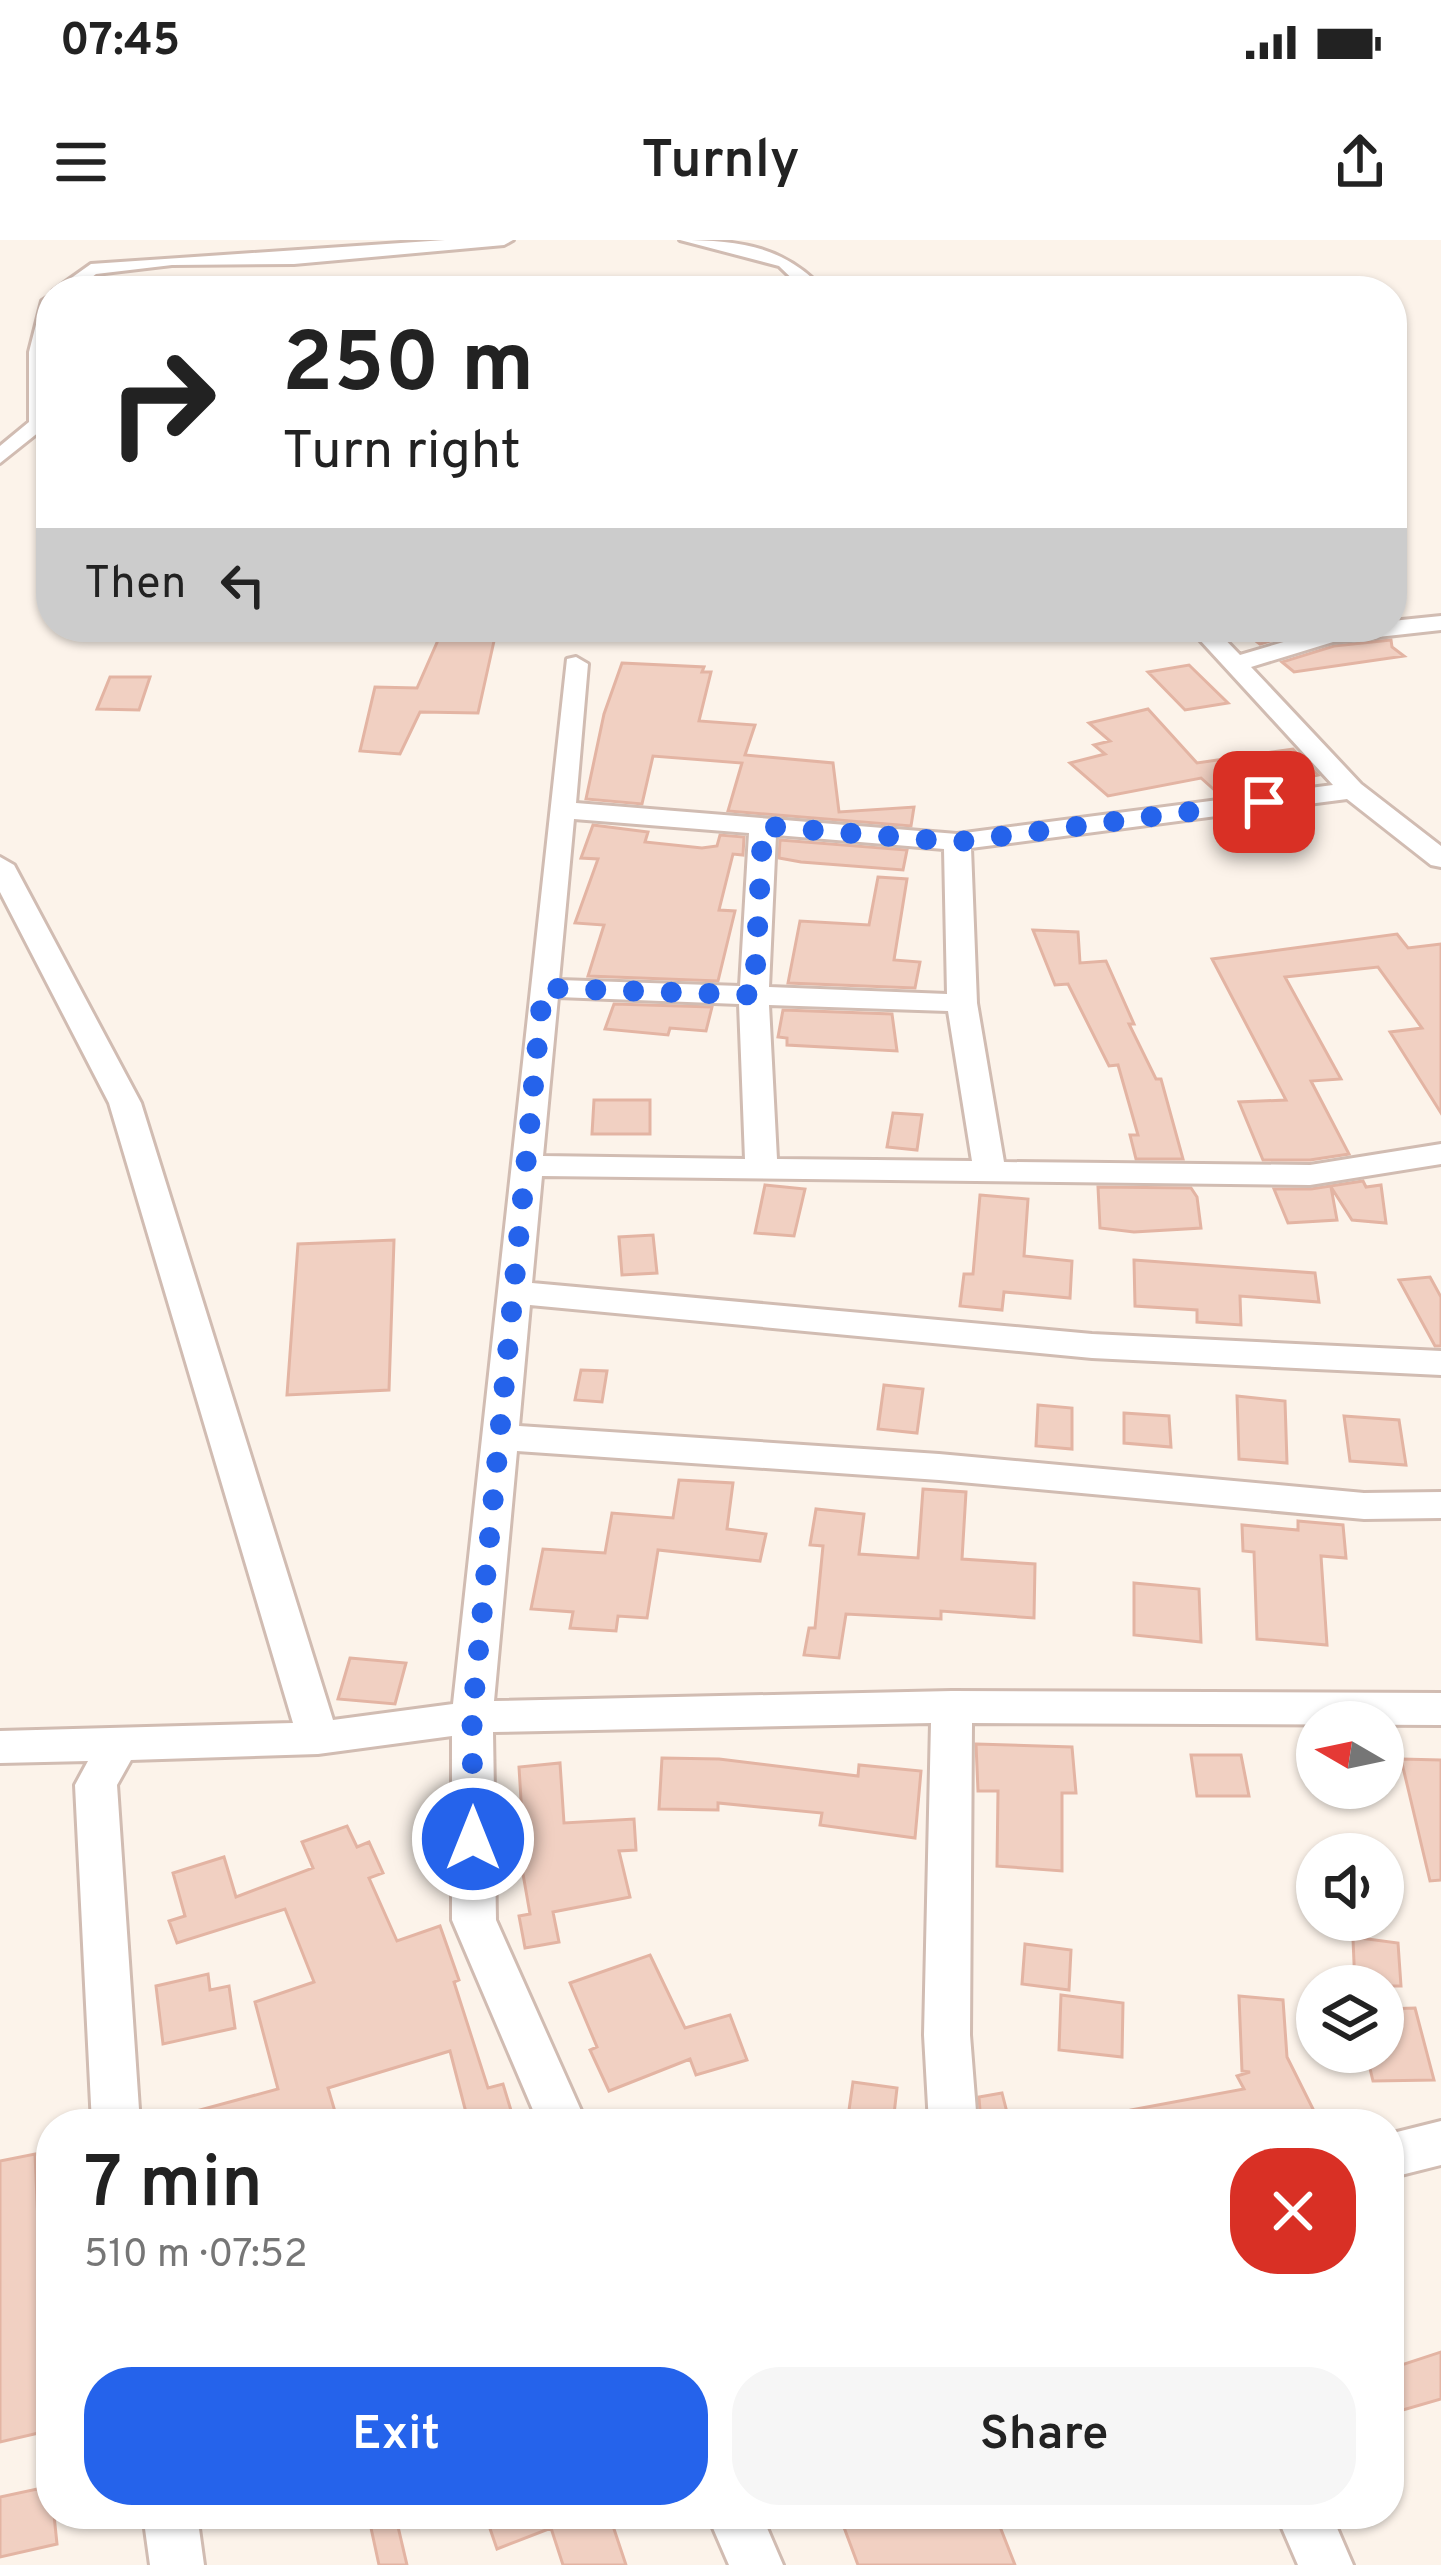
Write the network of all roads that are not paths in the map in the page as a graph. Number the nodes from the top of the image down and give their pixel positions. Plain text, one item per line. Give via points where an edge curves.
1 (504, 240) edge
2 (689, 240) edge
3 (81, 276) edge
4 (800, 276) edge
5 (36, 427) edge
6 (0, 457) edge
7 (1441, 623) edge
8 (1407, 627) edge
9 (1215, 642) edge
10 (1308, 642) edge
11 (575, 664) dead end
12 (1236, 664) junction
13 (1352, 790) junction
14 (561, 810) junction
15 (763, 826) junction
16 (957, 842) junction
17 (1441, 859) edge
18 (0, 866) edge
19 (543, 988) junction
20 (754, 995) junction
21 (962, 1003) junction
22 (1440, 1156) edge
23 (525, 1166) junction
24 (761, 1169) junction
25 (991, 1173) junction
26 (512, 1292) junction
27 (1441, 1363) edge
28 (498, 1437) junction
29 (1441, 1505) edge
30 (952, 1707) junction
31 (1441, 1709) edge
32 (472, 1717) junction
33 (318, 1738) junction
34 (118, 1744) junction
35 (0, 1748) edge
36 (115, 2109) edge
37 (556, 2109) edge
38 (952, 2109) edge
39 (1441, 2143) edge
40 (1404, 2152) edge
41 (172, 2529) edge
42 (740, 2529) edge
43 (1310, 2529) edge
44 (177, 2565) edge
45 (756, 2565) edge
46 (1326, 2565) edge

1 - 3 street via 294,259 172,260 91,268
2 - 4 street via 785,262
5 - 6 street
7 - 8 street
9 - 12 street
10 - 12 street
11 - 14 street
12 - 13 street
13 - 16 street
13 - 17 street
14 - 15 street
14 - 19 street
15 - 16 street
15 - 20 street
16 - 21 street
18 - 33 street via 125,1103
19 - 20 street
19 - 23 street
20 - 21 street
20 - 24 street
21 - 25 street
22 - 25 street via 1310,1175
23 - 24 street
23 - 26 street
24 - 25 street
26 - 27 street via 1159,1351
26 - 28 street
28 - 29 street via 1364,1506
28 - 32 street
30 - 31 street
30 - 32 street
30 - 38 street
32 - 33 street
32 - 37 street via 474,1920
33 - 34 street
34 - 35 street
34 - 36 street via 96,1785
39 - 40 street
41 - 44 street
42 - 45 street
43 - 46 street

